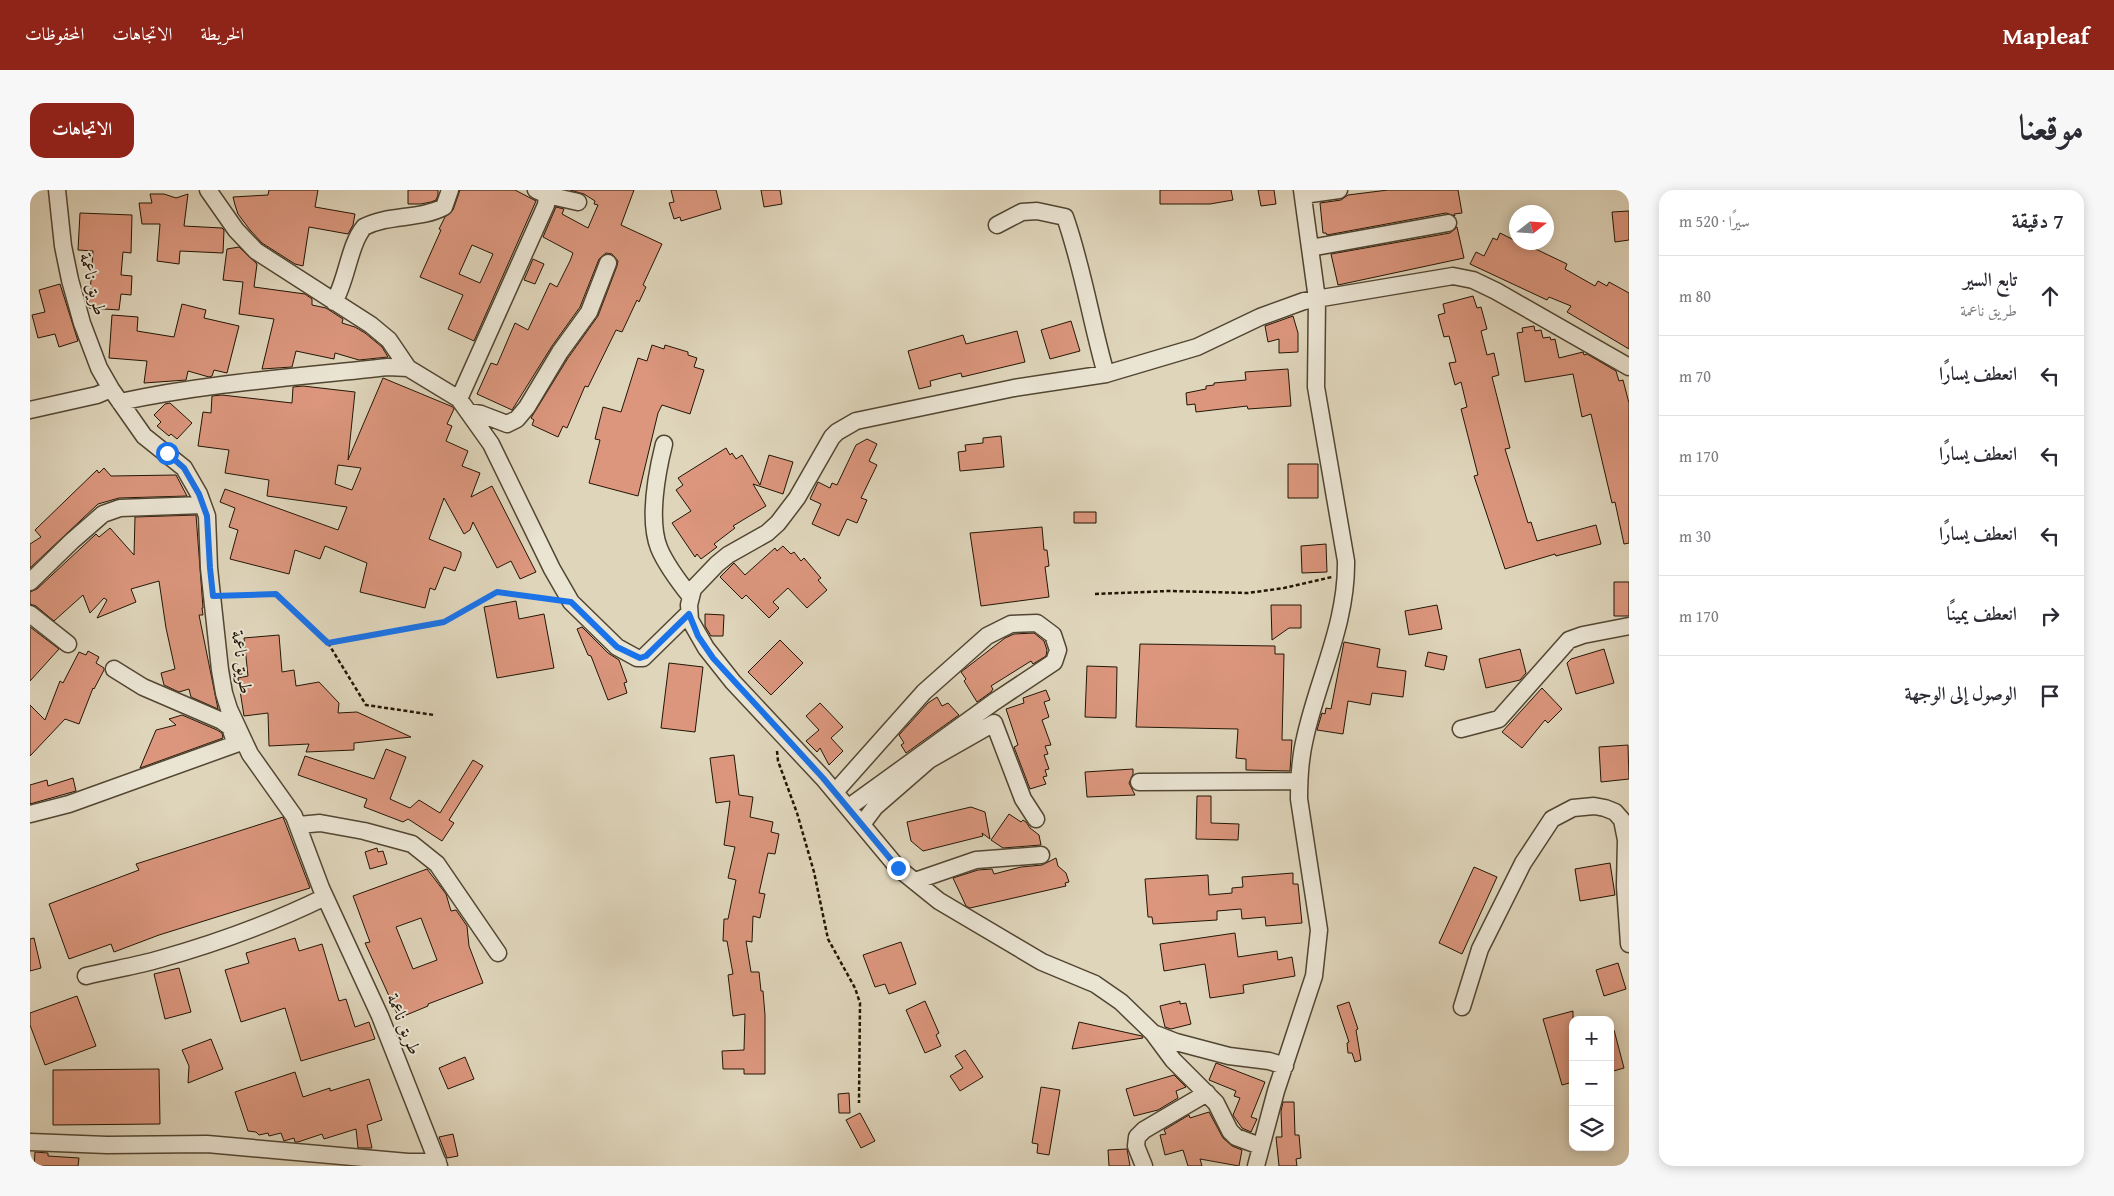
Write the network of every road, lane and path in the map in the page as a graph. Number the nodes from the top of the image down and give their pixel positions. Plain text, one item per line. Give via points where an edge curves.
1 (57, 190) edge
2 (208, 190) edge
3 (450, 190) edge
4 (1339, 190) edge
5 (542, 192) edge
6 (1303, 193) edge
7 (578, 202) dead end
8 (1448, 224) dead end
9 (997, 225) dead end
10 (1310, 248) junction
11 (608, 263) dead end
12 (1317, 299) junction
13 (334, 302) junction
14 (1629, 367) edge
15 (408, 368) junction
16 (1106, 374) junction
17 (115, 396) junction
18 (464, 405) junction
19 (30, 410) edge
20 (664, 444) dead end
21 (203, 505) junction
22 (1346, 575) junction
23 (30, 582) edge
24 (1094, 594) dead end
25 (213, 596) junction
26 (691, 597) junction
27 (571, 602) junction
28 (30, 614) edge
29 (689, 614) junction
30 (1629, 626) edge
31 (328, 643) junction
32 (68, 644) dead end
33 (114, 669) dead end
34 (434, 715) dead end
35 (774, 725) junction
36 (1461, 729) dead end
37 (239, 744) junction
38 (1299, 781) junction
39 (1139, 782) dead end
40 (835, 792) junction
41 (849, 808) junction
42 (30, 814) edge
43 (1036, 819) dead end
44 (863, 823) junction
45 (299, 825) junction
46 (1627, 832) edge
47 (1628, 850) edge
48 (1041, 855) dead end
49 (914, 881) junction
50 (325, 897) junction
51 (1629, 944) edge
52 (498, 953) dead end
53 (86, 976) dead end
54 (1462, 1007) dead end
55 (1153, 1033) junction
56 (1285, 1066) junction
57 (1207, 1093) junction
58 (859, 1103) dead end
59 (30, 1142) edge
60 (1260, 1146) junction
61 (438, 1164) edge
62 (1144, 1166) edge
63 (1256, 1166) edge

1 - 17 street, طريق ناعمة via 66,263 82,323 99,368
2 - 13 street via 236,230 256,251
3 - 13 street via 444,207 433,213 364,227 341,292
4 - 6 street
5 - 7 street
5 - 18 street via 546,205
6 - 10 street
8 - 10 street
9 - 16 street via 1022,212 1037,211 1065,217
10 - 12 street
11 - 18 street via 589,312 522,413 507,424
12 - 14 street via 1438,277 1463,277 1496,291
12 - 16 street via 1290,305 1197,347
12 - 22 street via 1316,387
13 - 15 street via 388,340
15 - 17 street via 388,367
15 - 18 street
16 - 26 street via 1014,388 876,416 845,427 832,437 797,498 778,523 717,564 693,589
17 - 19 street via 97,395
17 - 21 street, طريق ناعمة via 144,436 184,468
18 - 27 street via 491,444
20 - 26 street via 656,473 658,545
21 - 23 street via 120,508 103,514
21 - 25 street, طريق ناعمة via 207,516
22 - 24 path via 1248,593 1169,591
22 - 38 street via 1343,607 1305,739
25 - 31 path via 276,594
25 - 37 street, طريق ناعمة via 224,693
26 - 29 street
27 - 29 street via 617,647 640,658 646,656
27 - 31 path via 497,592 444,622
28 - 32 street
29 - 35 street via 698,636 713,658
30 - 36 street via 1568,640 1499,719
31 - 34 path via 366,705
33 - 37 street via 143,687 222,721
35 - 40 street
35 - 58 path via 778,761 814,872 828,939 860,1003
37 - 42 street via 69,804
37 - 45 street, طريق ناعمة via 250,754
38 - 39 street
38 - 56 street via 1319,942 1314,976
40 - 41 street
40 - 41 street via 924,692 987,636 1012,624 1037,623 1053,635 1058,650 1054,662
41 - 44 street
43 - 44 street via 1023,799 994,723 929,760 875,806
44 - 49 street via 898,868
45 - 50 street, طريق ناعمة
45 - 52 street via 320,823 412,844 438,864
46 - 47 street
46 - 54 street via 1615,812 1594,806 1573,808 1552,819 1523,863 1494,918 1480,949
47 - 51 street via 1625,886
48 - 49 street via 976,860
49 - 55 street via 939,902 1042,962 1095,984 1121,1002
50 - 53 street via 222,940
50 - 61 street, طريق ناعمة via 380,1016
55 - 56 street via 1229,1056
55 - 57 street via 1173,1060
56 - 60 street
57 - 60 street via 1216,1103 1230,1131 1236,1137
57 - 62 street via 1137,1137 1136,1146
59 - 61 street via 207,1144
60 - 63 street

